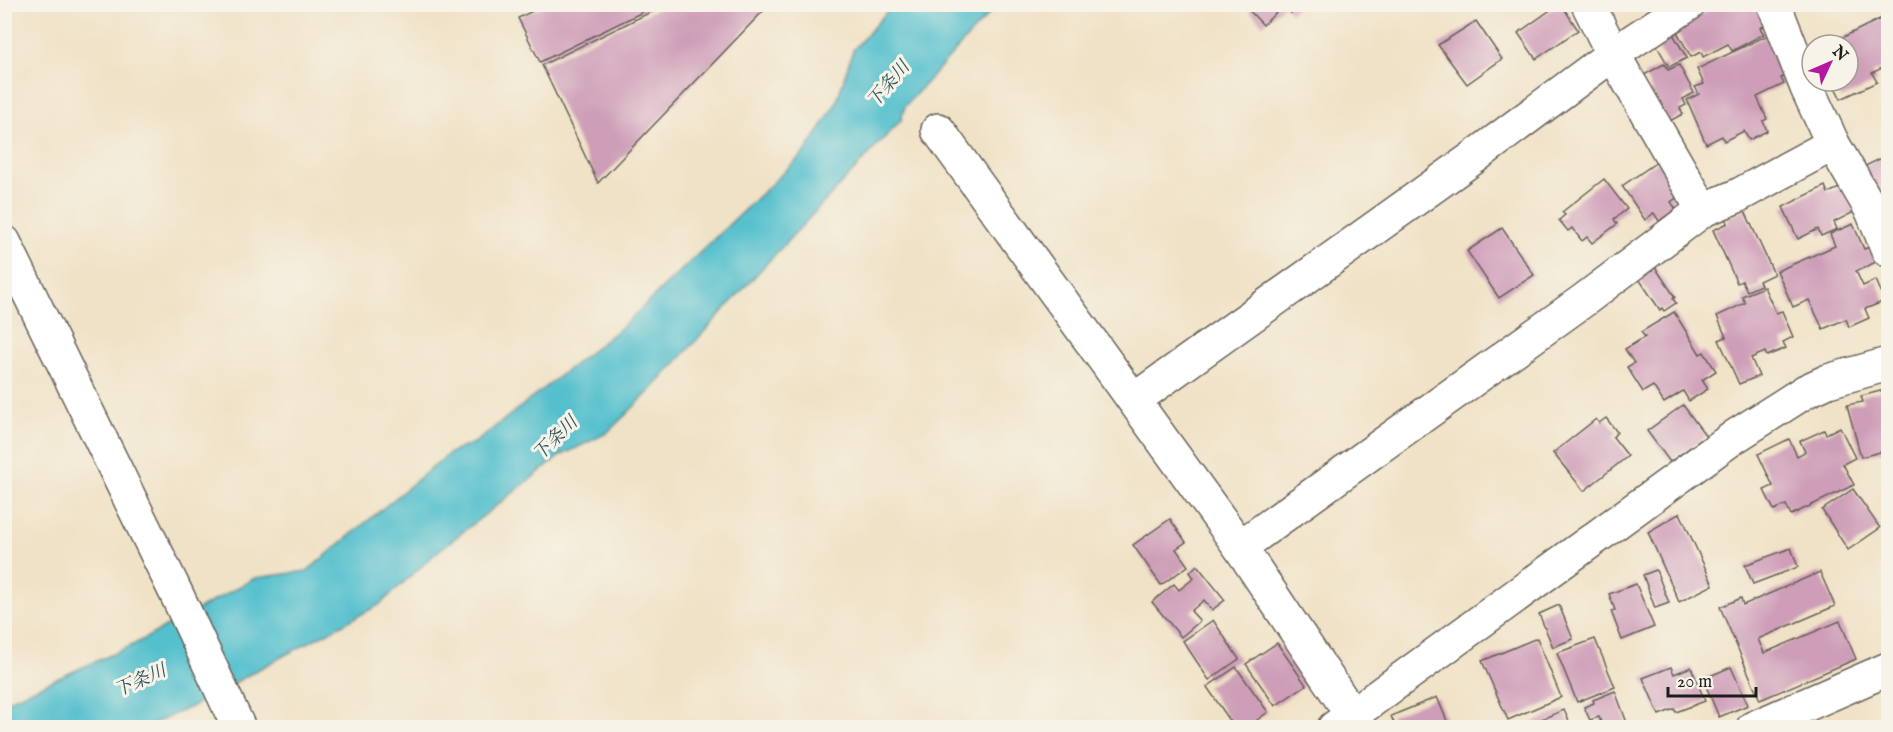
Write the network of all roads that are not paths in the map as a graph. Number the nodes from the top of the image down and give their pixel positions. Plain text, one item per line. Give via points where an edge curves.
1 (1588, 4) edge
2 (1689, 4) edge
3 (1774, 4) edge
4 (1613, 54) junction
5 (938, 130) dead end
6 (1833, 144) junction
7 (1703, 210) junction
8 (4, 242) edge
9 (1888, 250) edge
10 (1888, 364) edge
11 (1134, 400) junction
12 (1240, 547) junction
13 (1888, 669) edge
14 (1348, 723) edge
15 (239, 728) edge
16 (1753, 728) edge

1 - 4 street
2 - 4 street
3 - 6 street
4 - 7 street
4 - 11 street
5 - 11 street
6 - 7 street
6 - 9 street via 1872,211
7 - 12 street
8 - 15 street
10 - 14 street via 1806,391 1734,437
11 - 12 street
12 - 14 street
13 - 16 street

